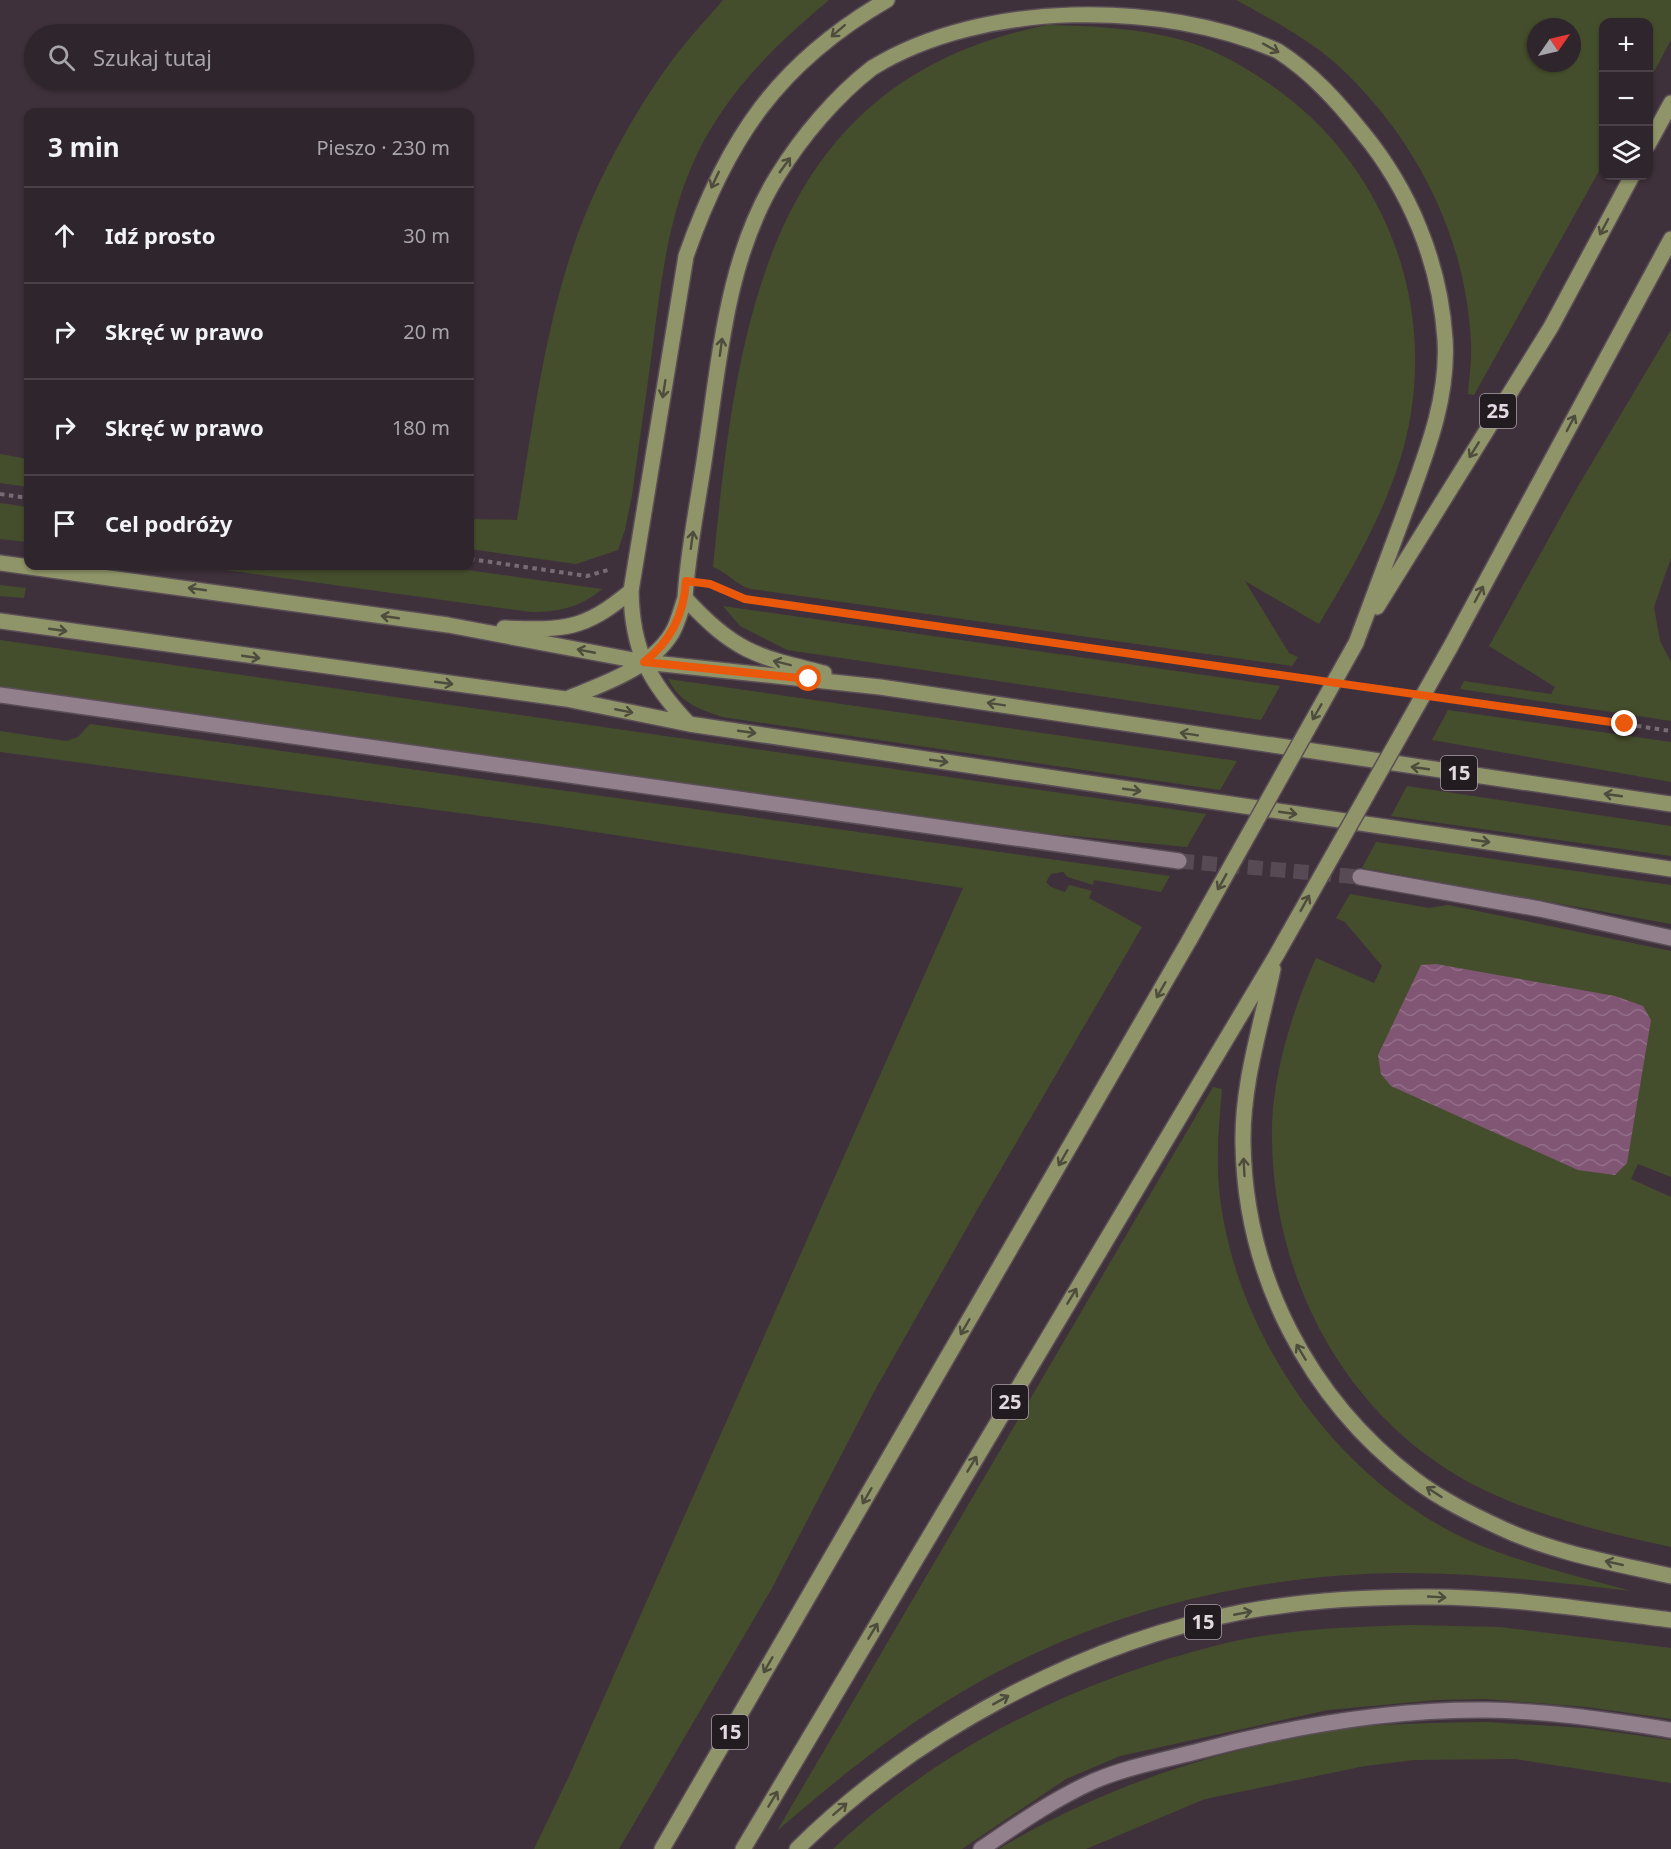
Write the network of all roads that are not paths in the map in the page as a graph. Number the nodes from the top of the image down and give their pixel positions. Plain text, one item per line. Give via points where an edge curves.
1 (887, 0) edge
2 (1671, 103) edge
3 (1653, 136) edge
4 (1630, 180) edge
5 (1671, 239) edge
6 (0, 563) edge
7 (24, 566) edge
8 (51, 570) edge
9 (631, 591) junction
10 (685, 598) junction
11 (0, 621) edge
12 (448, 625) junction
13 (1356, 643) junction
14 (644, 662) junction
15 (880, 687) junction
16 (0, 695) edge
17 (566, 699) junction
18 (689, 724) junction
19 (1671, 804) edge
20 (1179, 861) tunnel mouth
21 (1671, 869) edge
22 (1360, 877) tunnel mouth
23 (1671, 938) edge
24 (1276, 954) junction
25 (1671, 1576) edge
26 (1671, 1620) edge
27 (1671, 1730) edge
28 (662, 1849) edge
29 (743, 1849) edge
30 (797, 1849) edge
31 (981, 1849) edge

1 -> 9 main road via 847,23 788,75 746,125 704,206 686,256
2 - 3 main road
4 -> 13 main road, 25 via 1551,327
24 -> 5 main road, 25, bridge via 1451,646
7 -> 6 main road
12 -> 8 main road
9 - 12 main road via 578,626 555,630
9 - 14 main road via 632,623
10 -> 13 main road, 15 via 727,308 748,234 777,176 846,91 873,67 906,47 997,12 1040,3 1105,1 1166,8 1220,23 1278,51 1328,90 1379,152 1408,201 1426,246 1439,295 1445,377 1422,466
10 - 14 main road via 672,632
15 -> 10 main road via 760,657 737,646 709,624
11 -> 17 main road
14 -> 12 main road
13 -> 28 main road, 15, bridge via 1190,939
14 - 15 main road
14 - 17 main road
14 - 18 main road via 664,698
19 -> 15 main road, 15
16 - 20 street
17 -> 18 main road
18 -> 21 main road
22 - 23 street via 1540,909
25 -> 24 main road via 1543,1544 1502,1529 1446,1500 1406,1472 1337,1405 1299,1351 1265,1276 1245,1183 1246,1089
29 -> 24 main road, 25
30 -> 26 main road, 15 via 874,1779 939,1736 1006,1697 1163,1632 1254,1611 1325,1601 1423,1597 1516,1602
27 - 31 street via 1485,1710 1332,1720 1230,1742 1095,1781 1058,1799

